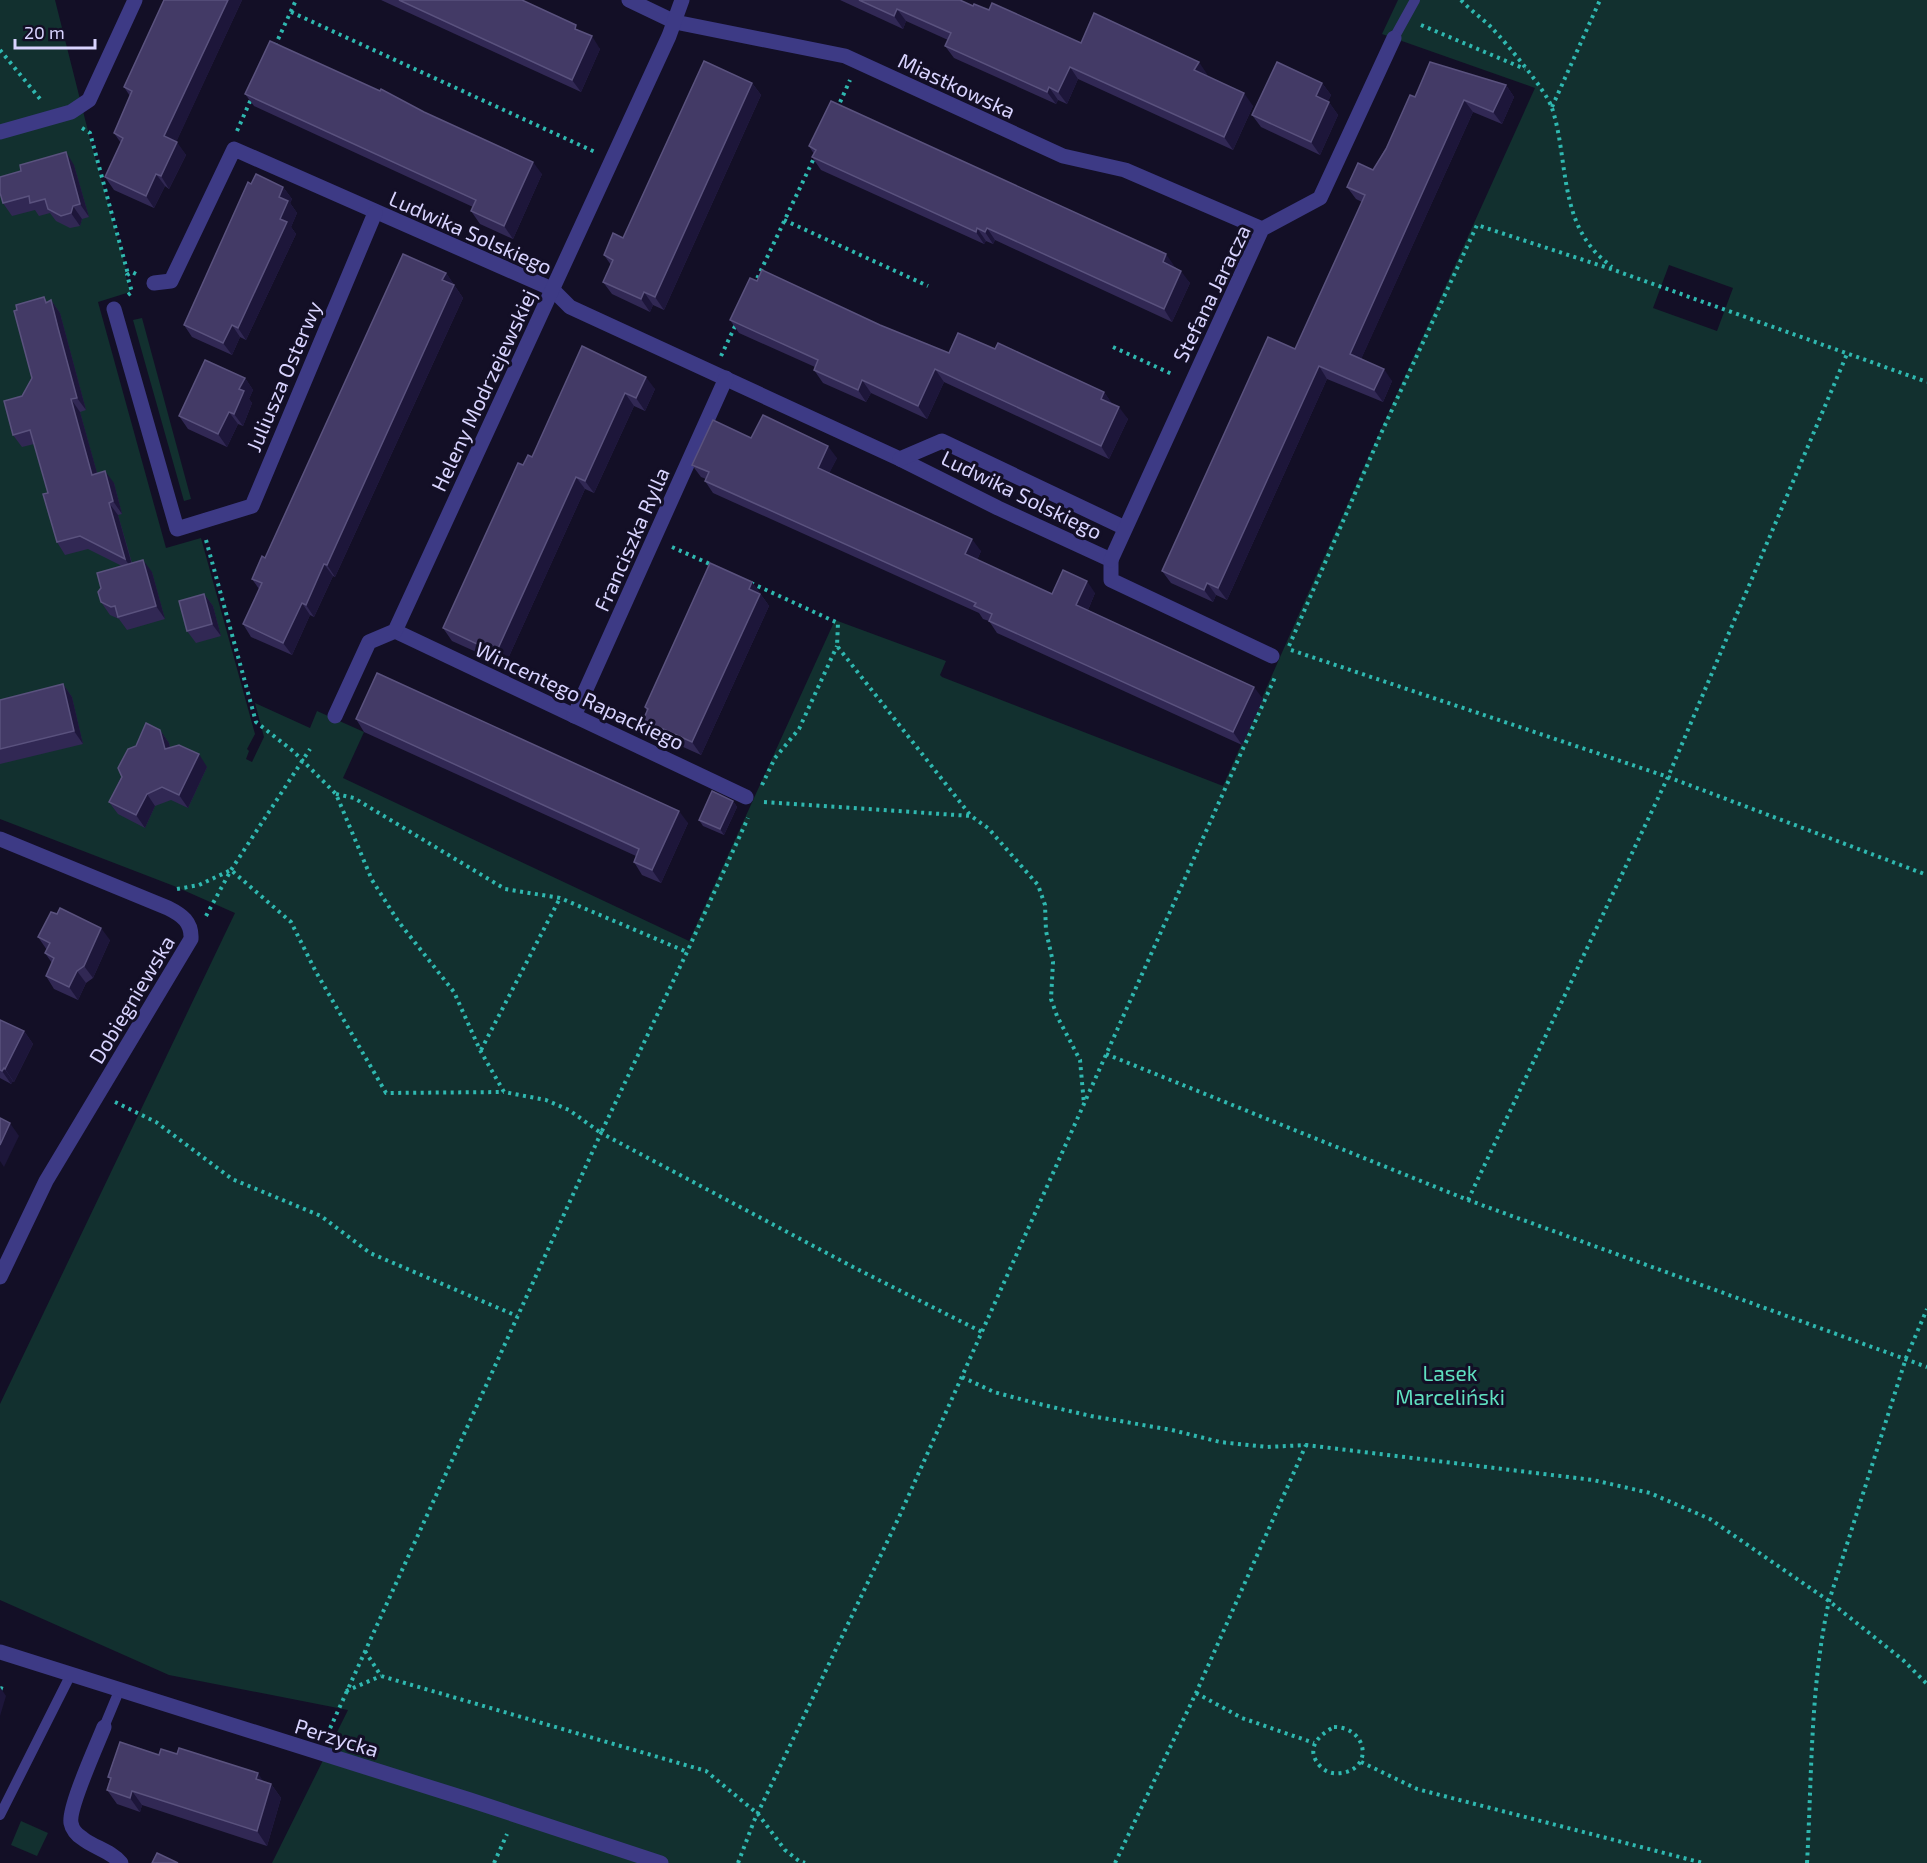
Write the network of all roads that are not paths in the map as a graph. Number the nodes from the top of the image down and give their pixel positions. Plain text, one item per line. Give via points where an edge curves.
1 (135, 0) edge
2 (629, 0) edge
3 (682, 0) edge
4 (1415, 0) edge
5 (675, 22) junction
6 (1394, 38) joint
7 (0, 132) edge
8 (375, 213) junction
9 (1262, 229) junction
10 (154, 283) dead end
11 (552, 290) junction
12 (114, 309) dead end
13 (726, 378) junction
14 (900, 459) junction
15 (1125, 528) junction
16 (1111, 560) junction
17 (395, 632) junction
18 (1275, 663) road end
19 (335, 716) dead end
20 (574, 716) junction
21 (751, 799) road end
22 (0, 839) edge
23 (0, 1277) edge
24 (0, 1652) edge
25 (71, 1674) junction
26 (119, 1691) junction
27 (104, 1727) joint
28 (0, 1815) edge
29 (121, 1863) edge
30 (661, 1863) edge

1 - 7 street via 88,100 71,112
2 - 5 street, Miastkowska
3 - 5 street, Heleny Modrzejewskiej
4 - 6 lane
5 - 9 street, Miastkowska via 845,56 1064,156 1125,170
5 - 11 street, Heleny Modrzejewskiej
6 - 9 street, Stefana Jaracza via 1320,198
8 - 10 street, Ludwika Solskiego via 234,149 171,281
8 - 11 street, Ludwika Solskiego
8 - 12 street, Juliusza Osterwy via 252,506 177,529
9 - 15 street, Stefana Jaracza
11 - 13 street, Ludwika Solskiego via 570,307
11 - 17 street, Heleny Modrzejewskiej
13 - 14 street, Ludwika Solskiego
13 - 20 street, Franciszka Rylla
14 - 15 street, Ludwika Solskiego via 942,441
14 - 16 street, Ludwika Solskiego
15 - 16 street, Stefana Jaracza
16 - 18 street, Ludwika Solskiego via 1111,580
17 - 19 street via 369,642
17 - 20 street, Wincentego Rapackiego
20 - 21 street, Wincentego Rapackiego
22 - 23 street, Dobiegniewska via 179,914 192,929 191,939 46,1181
24 - 25 street, Perzycka
25 - 26 street, Perzycka
25 - 28 lane
26 - 27 lane
26 - 30 street, Perzycka
27 - 29 street via 70,1822 82,1838

